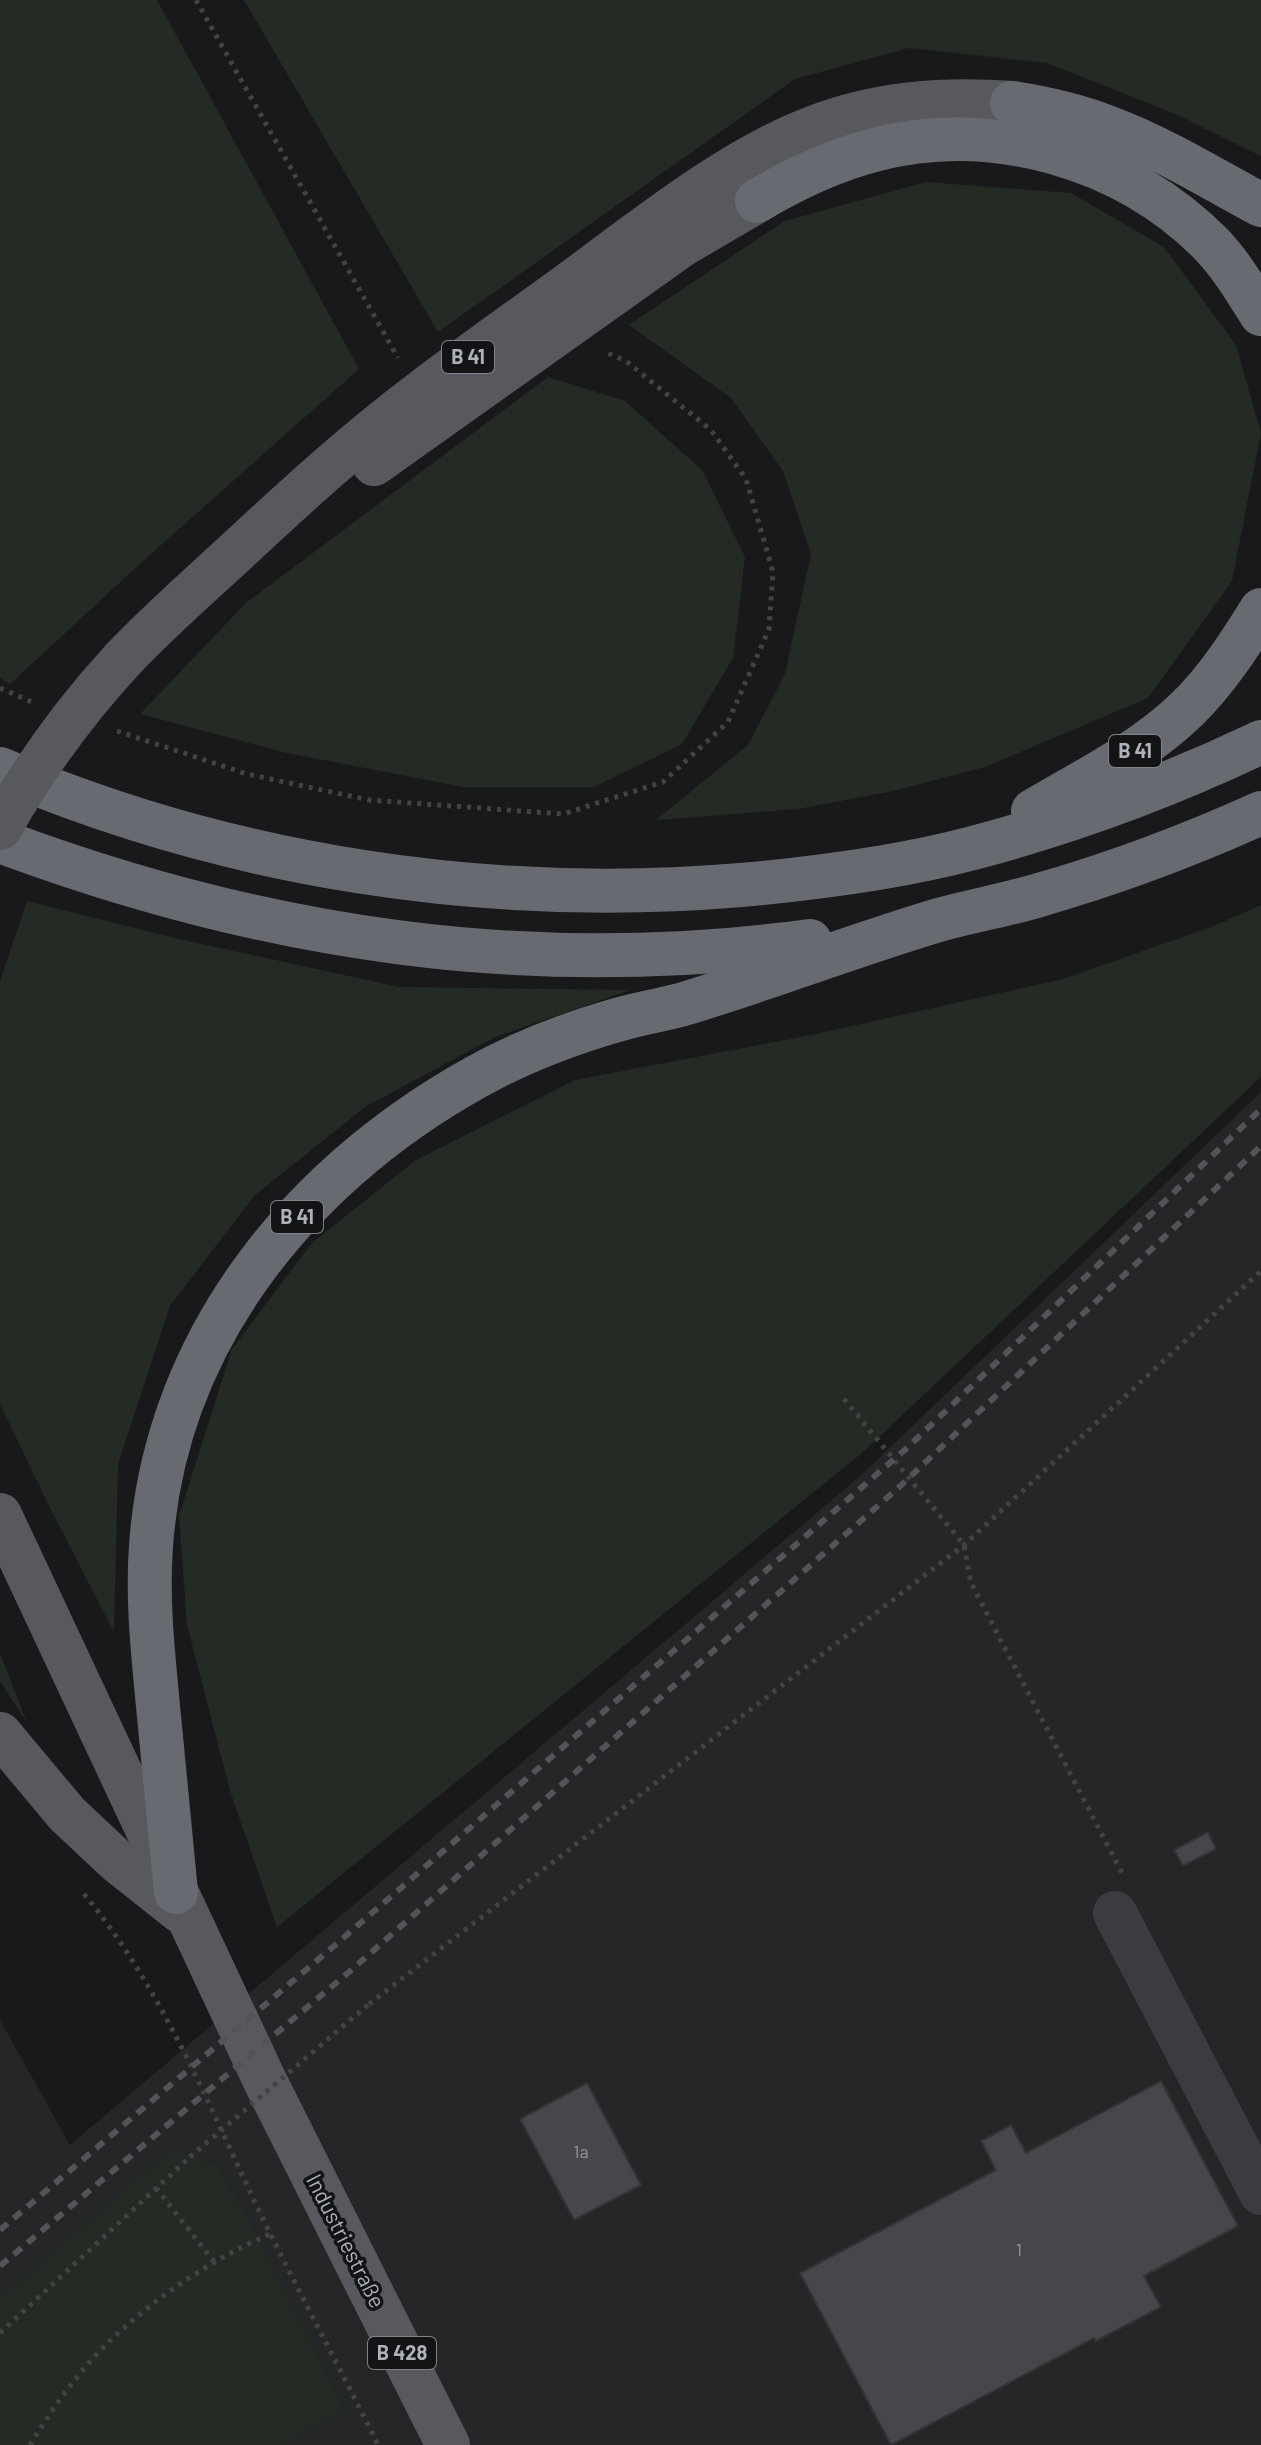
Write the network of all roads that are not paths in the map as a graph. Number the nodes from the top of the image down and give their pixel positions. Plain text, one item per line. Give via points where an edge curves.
1 (1012, 103) joint
2 (757, 201) joint
3 (1261, 205) edge
4 (1261, 314) edge
5 (215, 570) junction
6 (1261, 610) edge
7 (1261, 742) edge
8 (0, 769) edge
9 (1261, 813) edge
10 (0, 828) edge
11 (0, 841) edge
12 (971, 849) junction
13 (935, 921) junction
14 (0, 1515) edge
15 (0, 1734) edge
16 (182, 1905) junction
17 (1115, 1913) road end
18 (1261, 2193) edge
19 (448, 2445) edge

1 - 3 highway, B 41 via 1076,116 1140,140
1 - 5 main road, B 41 via 940,101 884,107 808,129 773,146 662,216 418,394 319,474
2 - 4 highway, B 41 via 834,162 918,142 1010,143 1059,153 1150,192 1183,218 1214,247
2 - 5 main road, B 41 via 682,245
5 - 10 main road, B 41, bridge via 84,701
6 - 12 highway, B 41 via 1188,708 1164,728
7 - 12 highway, B 41 via 1139,794
8 - 12 highway, B 41 via 137,820 232,846 324,866 508,889 695,889 879,868
9 - 13 highway, B 41 via 1131,866
11 - 13 highway, B 41 via 168,898 356,938 452,950 630,956 740,950
13 - 16 highway, B 41 via 682,1004 618,1019 496,1066 385,1135 313,1200 266,1253 205,1346 179,1410 151,1544 149,1596
14 - 16 main road
15 - 16 main road via 67,1814 117,1861
16 - 19 main road, Industriestraße / B 428
17 - 18 street

